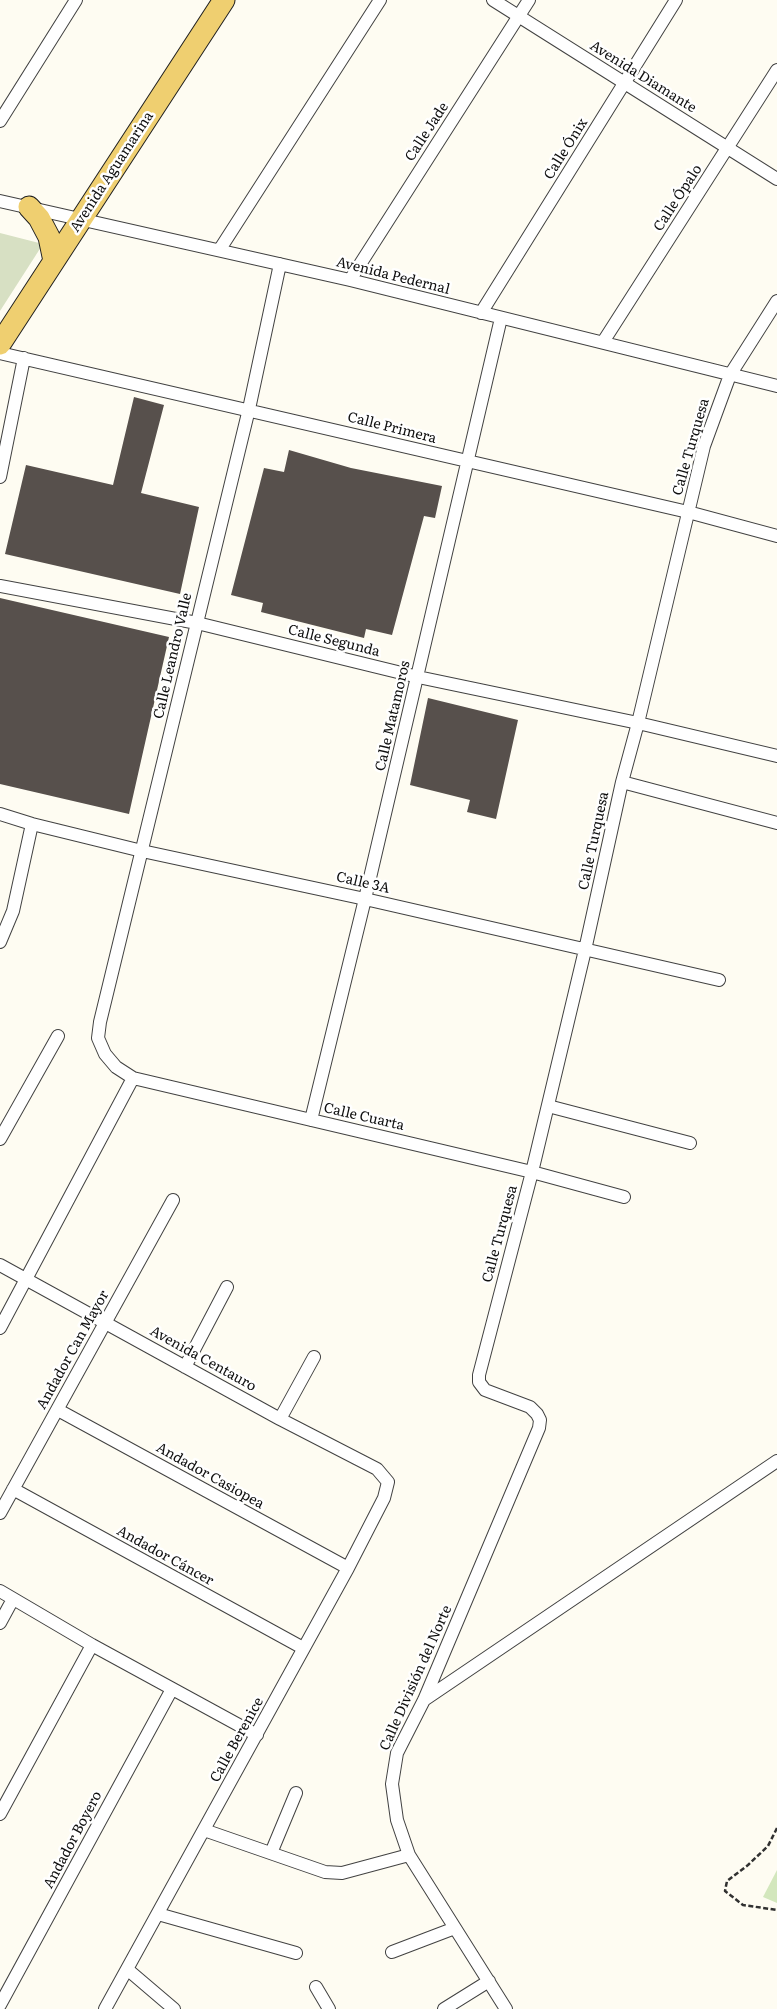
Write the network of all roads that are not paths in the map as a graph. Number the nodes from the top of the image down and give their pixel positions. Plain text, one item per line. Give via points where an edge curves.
1 (76, 0) edge
2 (224, 0) edge
3 (380, 0) edge
4 (493, 0) edge
5 (529, 0) edge
6 (676, 0) edge
7 (519, 16) junction
8 (777, 70) edge
9 (625, 83) junction
10 (0, 121) edge
11 (729, 148) junction
12 (777, 178) edge
13 (0, 201) edge
14 (29, 207) junction
15 (82, 218) junction
16 (220, 249) junction
17 (54, 261) junction
18 (280, 264) junction
19 (350, 280) junction
20 (777, 301) edge
21 (481, 313) junction
22 (501, 318) junction
23 (603, 342) junction
24 (0, 344) edge
25 (0, 353) edge
26 (24, 358) junction
27 (730, 375) junction
28 (777, 386) edge
29 (249, 409) junction
30 (468, 462) junction
31 (0, 477) edge
32 (688, 512) junction
33 (777, 536) edge
34 (0, 586) edge
35 (197, 622) junction
36 (418, 677) junction
37 (638, 723) junction
38 (777, 756) edge
39 (622, 782) junction
40 (0, 814) edge
41 (777, 822) edge
42 (32, 824) junction
43 (142, 850) junction
44 (365, 899) junction
45 (0, 942) edge
46 (585, 950) junction
47 (719, 980) dead end
48 (58, 1036) dead end
49 (104, 1054) joint
50 (133, 1078) junction
51 (548, 1106) junction
52 (311, 1120) junction
53 (0, 1139) edge
54 (690, 1143) dead end
55 (532, 1172) junction
56 (624, 1197) dead end
57 (173, 1200) dead end
58 (0, 1265) edge
59 (26, 1280) junction
60 (227, 1286) dead end
61 (105, 1323) junction
62 (0, 1328) edge
63 (314, 1357) dead end
64 (185, 1367) junction
65 (530, 1407) joint
66 (58, 1410) junction
67 (280, 1419) junction
68 (777, 1461) edge
69 (388, 1482) joint
70 (13, 1489) junction
71 (0, 1513) edge
72 (348, 1568) junction
73 (0, 1591) edge
74 (14, 1599) junction
75 (0, 1623) edge
76 (92, 1645) junction
77 (303, 1648) junction
78 (172, 1688) junction
79 (424, 1700) junction
80 (256, 1735) junction
81 (296, 1793) dead end
82 (0, 1814) edge
83 (204, 1830) junction
84 (271, 1853) junction
85 (410, 1855) junction
86 (158, 1914) junction
87 (455, 1928) junction
88 (392, 1952) dead end
89 (296, 1953) dead end
90 (127, 1969) junction
91 (489, 1981) junction
92 (316, 1987) dead end
93 (0, 2005) edge
94 (105, 2009) edge
95 (174, 2009) edge
96 (329, 2009) edge
97 (444, 2009) edge
98 (506, 2009) edge

1 - 10 street
2 - 15 main road, Avenida Aguamarina
3 - 16 street
4 - 7 street, Avenida Diamante
5 - 7 street, Calle Jade
6 - 9 street, Calle Ónix
7 - 9 street, Avenida Diamante
7 - 19 street, Calle Jade
8 - 11 street, Calle Ópalo
9 - 11 street, Avenida Diamante
9 - 21 street, Calle Ónix
11 - 12 street, Avenida Diamante
11 - 23 street, Calle Ópalo
13 - 14 street, Avenida Pedernal
14 - 15 street, Avenida Pedernal
14 - 17 main road via 50,237
15 - 16 street, Avenida Pedernal
15 - 17 main road, Avenida Aguamarina
16 - 18 street, Avenida Pedernal
17 - 24 main road, Avenida Aguamarina
18 - 19 street, Avenida Pedernal
18 - 29 street, Calle Leandro Valle
19 - 21 street, Avenida Pedernal
20 - 27 street, Calle Turquesa
21 - 22 street, Avenida Pedernal
22 - 23 street, Avenida Pedernal
22 - 30 street, Calle Matamoros
23 - 27 street, Avenida Pedernal
25 - 26 street, Calle Primera
26 - 29 street, Calle Primera
26 - 31 street
27 - 28 street, Avenida Pedernal
27 - 32 street, Calle Turquesa via 704,446
29 - 30 street, Calle Primera
29 - 35 street, Calle Leandro Valle
30 - 32 street, Calle Primera
30 - 36 street, Calle Matamoros
32 - 33 street, Calle Primera
32 - 37 street, Calle Turquesa
34 - 35 street, Calle Segunda
35 - 36 street, Calle Segunda
35 - 43 street, Calle Leandro Valle
36 - 37 street, Calle Segunda
36 - 44 street, Calle Matamoros
37 - 38 street, Calle Segunda
37 - 39 street, Calle Turquesa
39 - 41 street
39 - 46 street, Calle Turquesa
40 - 42 street, Calle 3A
42 - 43 street, Calle 3A
42 - 45 street via 13,911
43 - 44 street, Calle 3A
43 - 49 street, Calle Leandro Valle via 100,1022 98,1038
44 - 46 street, Calle 3A
44 - 52 street, Calle Matamoros
46 - 47 street, Calle 3A
46 - 51 street, Calle Turquesa
48 - 53 street
49 - 50 street, Calle Cuarta
50 - 52 street, Calle Cuarta
50 - 59 street
51 - 54 street
51 - 55 street, Calle Turquesa
52 - 55 street, Calle Cuarta
55 - 56 street, Calle Cuarta
55 - 65 street, Calle Turquesa via 479,1375 481,1386
57 - 61 street, Andador Can Mayor
58 - 59 street, Avenida Centauro
59 - 61 street, Avenida Centauro
59 - 62 street
60 - 64 street
61 - 64 street, Avenida Centauro
61 - 66 street, Andador Can Mayor
63 - 67 street
64 - 67 street, Avenida Centauro
65 - 79 street, Calle División del Norte via 540,1420 536,1438
66 - 70 street, Andador Can Mayor
66 - 72 street, Andador Casiopea
67 - 69 street, Avenida Centauro via 377,1469
68 - 79 street
69 - 72 street, Calle Berenice via 384,1498
70 - 71 street, Andador Can Mayor
70 - 77 street, Andador Cáncer
72 - 77 street, Calle Berenice
73 - 74 street
74 - 75 street
74 - 76 street
76 - 78 street
76 - 82 street
77 - 80 street, Calle Berenice
78 - 80 street
78 - 93 street, Andador Boyero
79 - 85 street, Calle División del Norte via 397,1753 392,1784 397,1820
80 - 83 street, Calle Berenice
81 - 84 street
83 - 84 street
83 - 86 street, Calle Berenice
84 - 85 street via 325,1872 342,1873
85 - 87 street, Calle División del Norte
86 - 89 street
86 - 90 street, Calle Berenice
87 - 88 street
87 - 91 street, Calle División del Norte
90 - 94 street, Calle Berenice
90 - 95 street
91 - 97 street
91 - 98 street, Calle División del Norte
92 - 96 street

